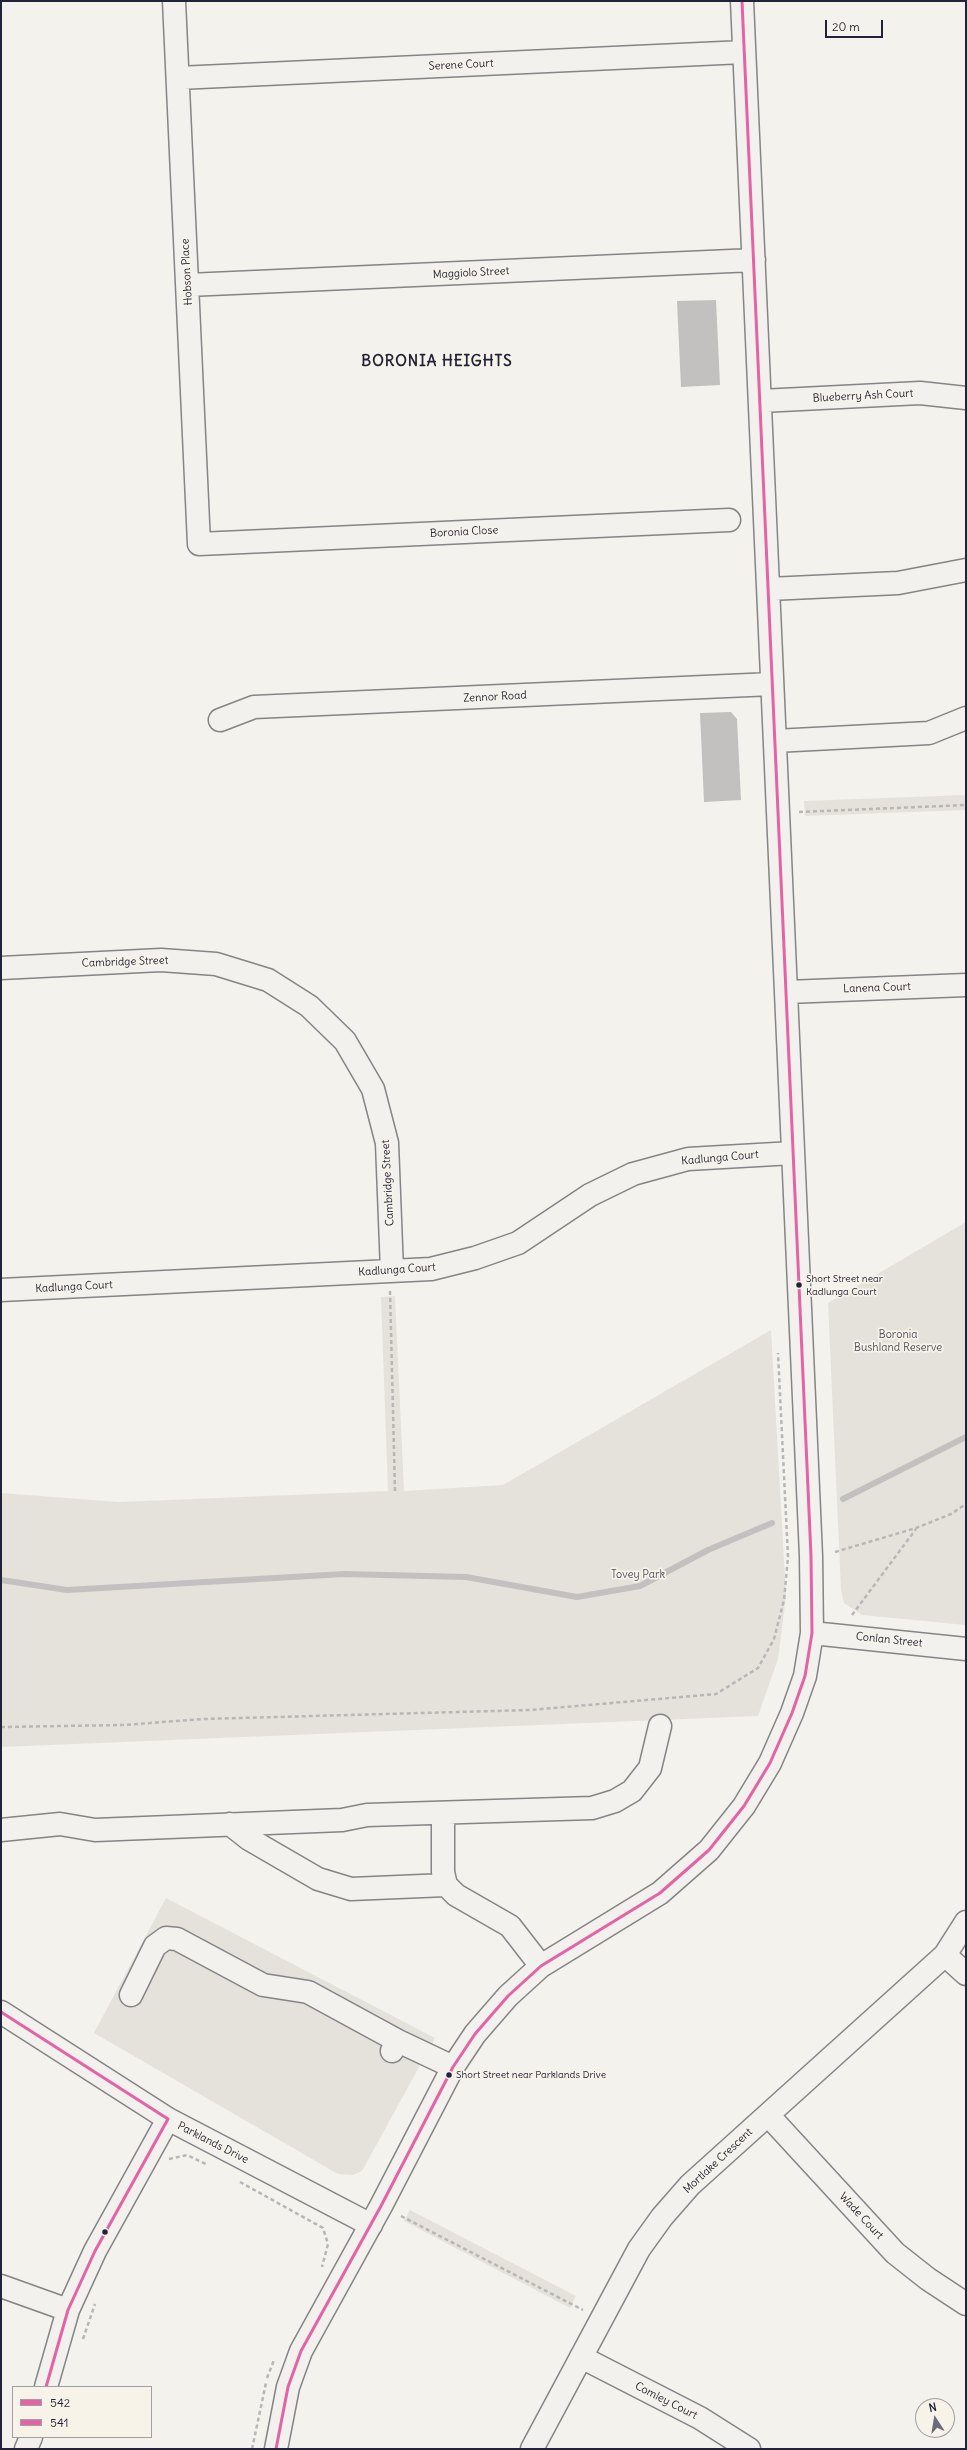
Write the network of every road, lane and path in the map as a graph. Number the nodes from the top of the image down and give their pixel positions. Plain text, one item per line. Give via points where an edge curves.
1 (174, 1) edge
2 (742, 1) edge
3 (744, 52) junction
4 (178, 78) junction
5 (754, 260) junction
6 (188, 285) junction
7 (966, 398) edge
8 (761, 401) junction
9 (729, 520) dead end
10 (199, 544) joint
11 (966, 570) edge
12 (769, 589) junction
13 (772, 684) junction
14 (966, 718) edge
15 (220, 720) dead end
16 (775, 740) junction
17 (966, 805) edge
18 (779, 813) junction
19 (1, 968) edge
20 (966, 985) edge
21 (787, 992) junction
22 (793, 1153) junction
23 (392, 1271) junction
24 (1, 1290) edge
25 (778, 1353) dead end
26 (395, 1491) dead end
27 (966, 1504) edge
28 (916, 1528) junction
29 (835, 1552) dead end
30 (852, 1615) dead end
31 (812, 1633) junction
32 (966, 1649) edge
33 (1, 1726) edge
34 (660, 1726) dead end
35 (443, 1813) junction
36 (230, 1824) junction
37 (1, 1830) edge
38 (446, 1885) junction
39 (966, 1922) edge
40 (945, 1954) junction
41 (541, 1966) junction
42 (966, 1974) edge
43 (131, 1995) dead end
44 (1, 2012) edge
45 (453, 2067) junction
46 (768, 2115) junction
47 (168, 2119) junction
48 (167, 2160) dead end
49 (209, 2166) dead end
50 (235, 2179) dead end
51 (401, 2216) dead end
52 (371, 2225) junction
53 (322, 2268) dead end
54 (1, 2286) edge
55 (95, 2300) dead end
56 (966, 2304) edge
57 (68, 2310) junction
58 (601, 2319) junction
59 (82, 2343) dead end
60 (278, 2353) dead end
61 (581, 2357) junction
62 (46, 2386) edge
63 (31, 2438) edge
64 (26, 2449) edge
65 (252, 2449) edge
66 (276, 2449) edge
67 (532, 2449) edge
68 (749, 2449) edge

1 - 4 street, Hobson Place
2 - 3 street
3 - 4 street, Serene Court
3 - 5 street
4 - 6 street, Hobson Place
5 - 6 street, Maggiolo Street
5 - 8 street
6 - 10 street, Hobson Place
7 - 8 street, Blueberry Ash Court via 920,393
8 - 12 street
9 - 10 street, Boronia Close
11 - 12 street via 898,583
12 - 13 street
13 - 15 street, Zennor Road via 254,707
13 - 16 street
14 - 16 street via 929,733
16 - 18 street
17 - 18 path
18 - 21 street
19 - 23 street, Cambridge Street via 161,960 216,964 268,980 309,1006 345,1041 373,1089 387,1143
20 - 21 street, Lanena Court
21 - 22 street
22 - 23 street, Kadlunga Court via 688,1159 633,1174 590,1195 518,1243 475,1258 431,1269
22 - 31 street via 811,1556
23 - 24 street, Kadlunga Court
23 - 26 path via 390,1291
25 - 33 path via 788,1557 780,1618 774,1639 758,1668 716,1694 530,1710 204,1719 123,1725
27 - 28 path via 951,1514
28 - 29 path
28 - 30 path
31 - 32 street, Conlan Street
31 - 41 street via 805,1676 770,1763 744,1806 709,1850 660,1893
34 - 35 street via 650,1768 632,1791 615,1801 592,1808 567,1810
35 - 36 street
35 - 38 street via 443,1872
36 - 37 street via 95,1830 60,1824
36 - 38 street via 249,1839 318,1879 351,1889
38 - 41 street via 456,1895 510,1926
39 - 40 street, Mortlake Crescent
40 - 42 street
40 - 46 street, Mortlake Crescent
41 - 45 street via 508,1996 475,2034
43 - 45 street via 155,1946 166,1938 177,1939 263,1985 308,1992 395,2046
44 - 47 street, Parklands Drive
45 - 52 street
46 - 56 street, Wade Court via 895,2253
46 - 58 street, Mortlake Crescent via 690,2185 662,2217 639,2249
47 - 52 street, Parklands Drive
47 - 57 street via 95,2251
48 - 49 path via 187,2155
50 - 53 path via 323,2228 328,2244
51 - 58 path
52 - 66 street via 301,2351 288,2387
54 - 57 street
55 - 59 path
57 - 62 street
58 - 61 street, Mortlake Crescent
60 - 65 path via 271,2366 261,2399
61 - 67 street, Mortlake Crescent
61 - 68 street, Comley Court via 700,2418
63 - 64 street

